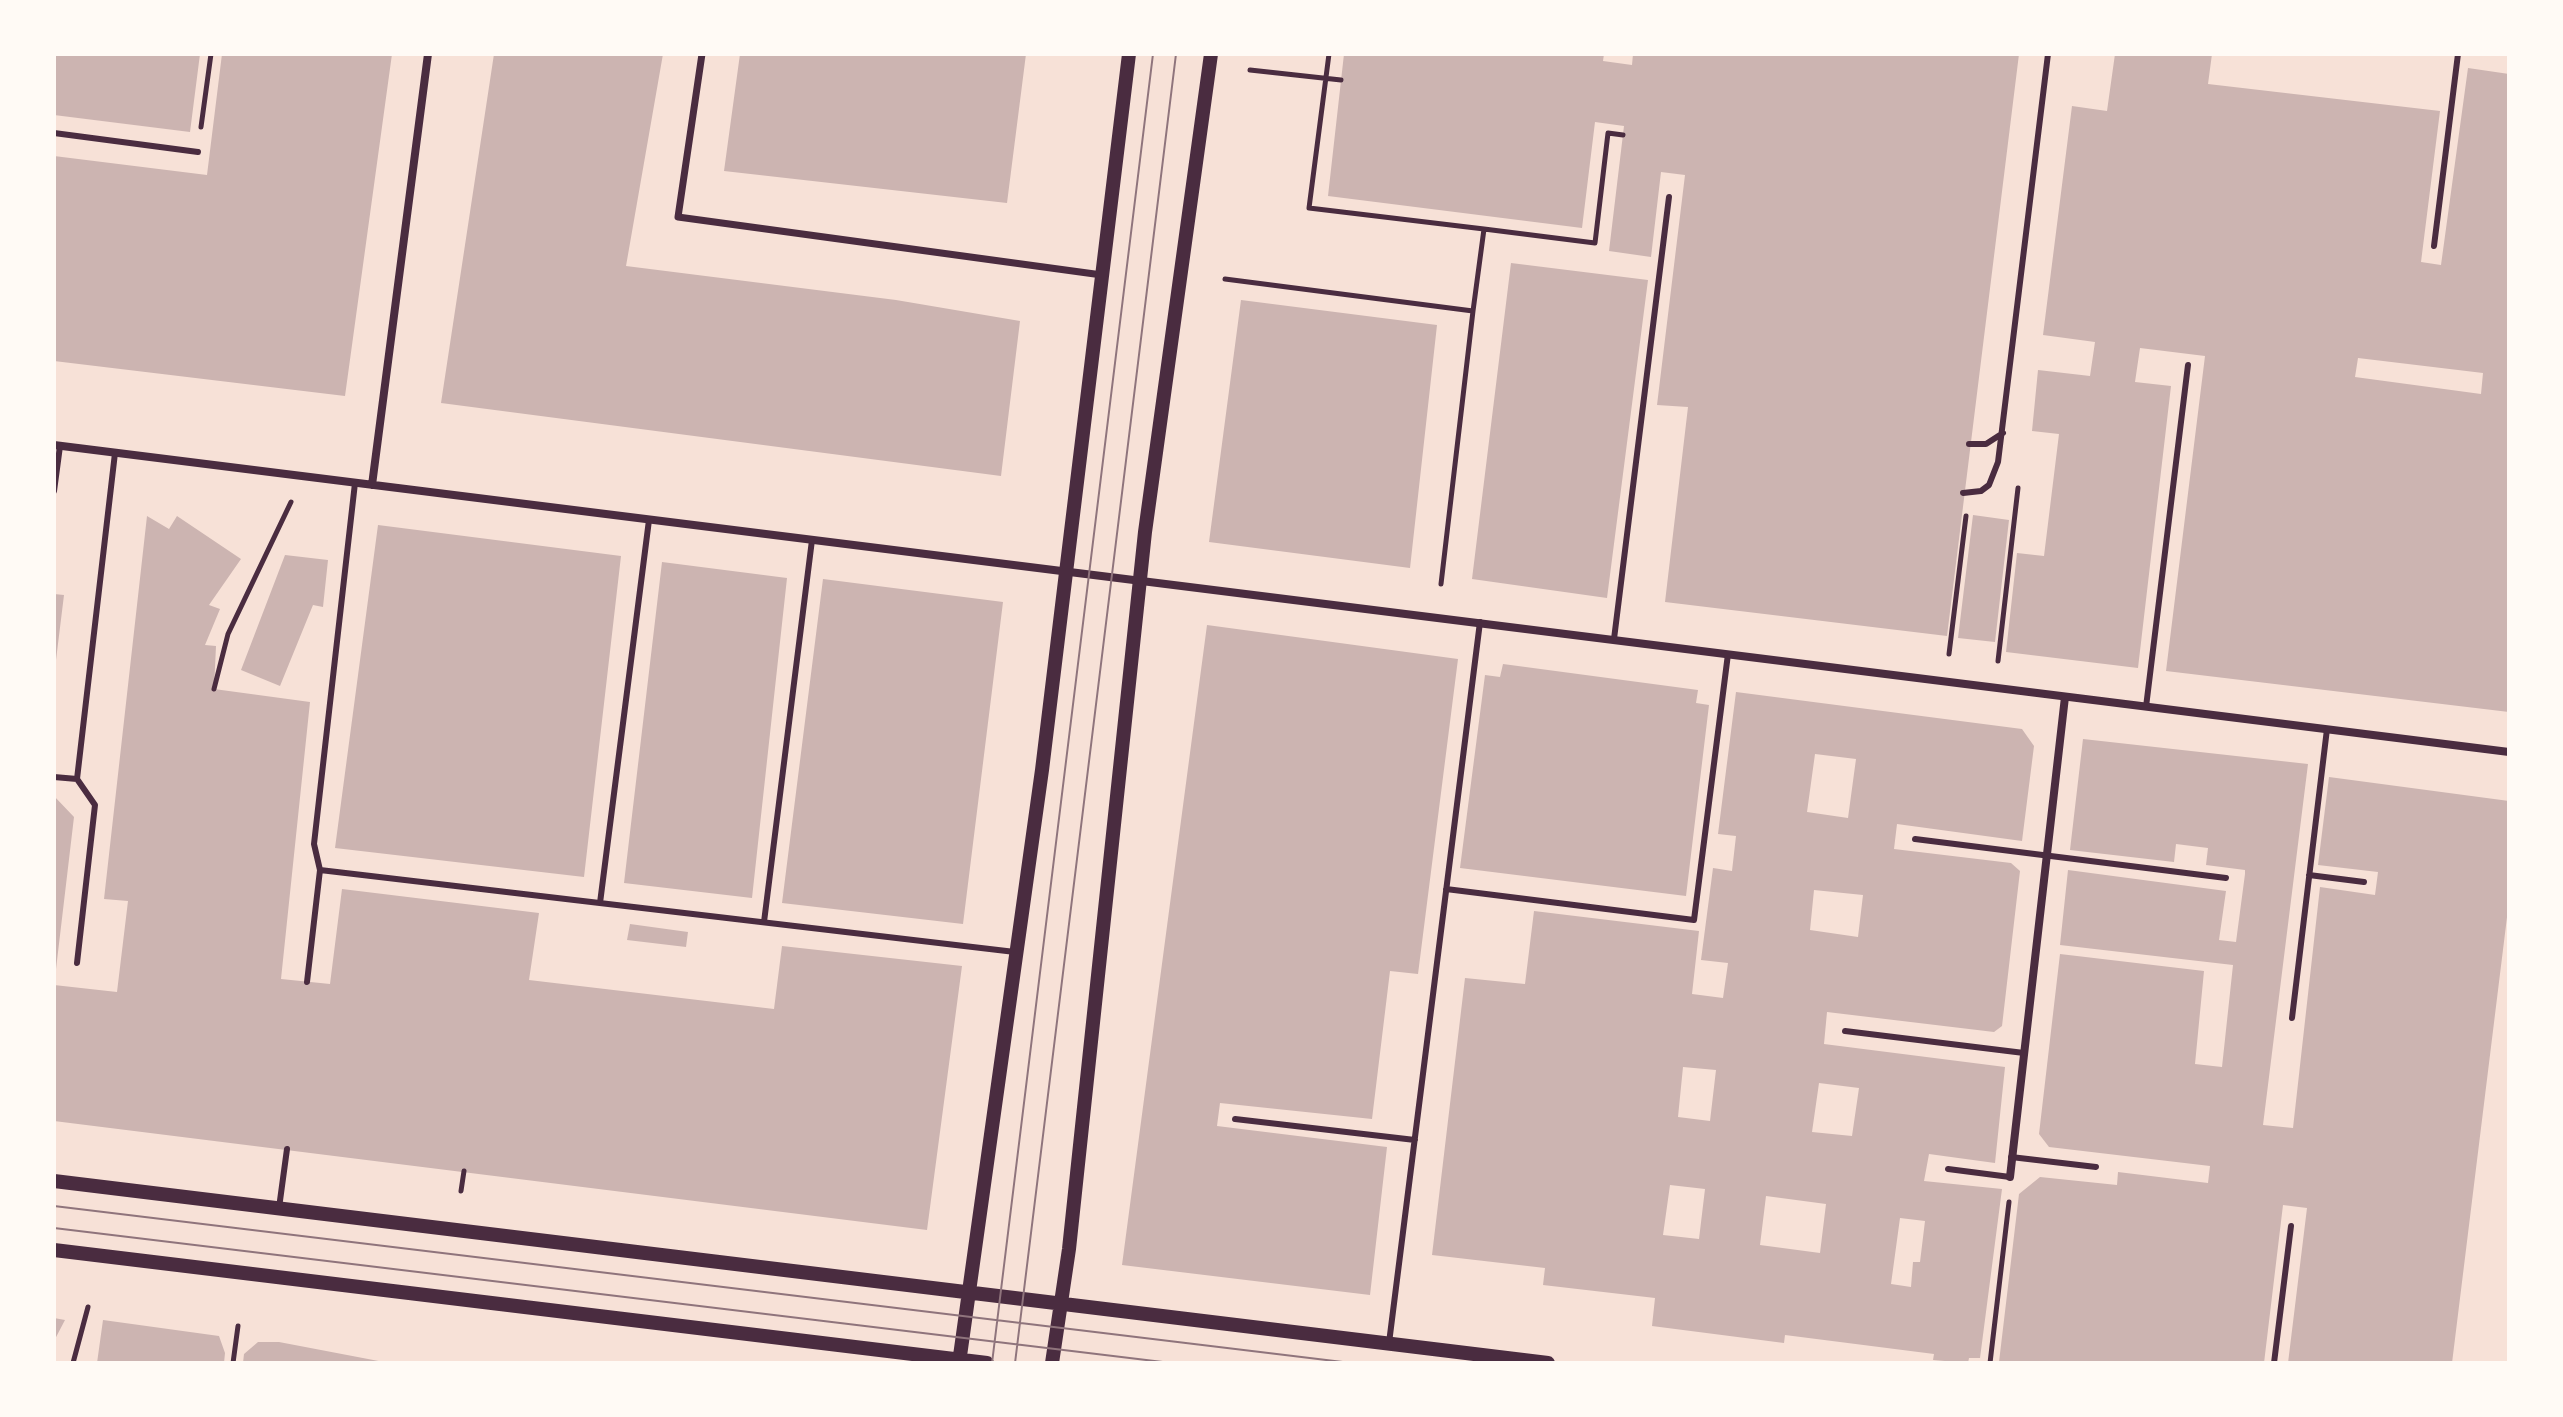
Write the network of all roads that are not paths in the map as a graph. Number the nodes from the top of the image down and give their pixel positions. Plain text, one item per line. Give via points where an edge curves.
1 (428, 54) edge
2 (702, 54) edge
3 (1129, 54) edge
4 (1211, 54) edge
5 (2048, 54) edge
6 (2458, 54) edge
7 (54, 133) edge
8 (198, 152) road end
9 (1669, 197) dead end
10 (2434, 246) dead end
11 (1102, 275) junction
12 (2188, 365) dead end
13 (2003, 433) junction
14 (1969, 444) dead end
15 (57, 446) edge
16 (115, 453) junction
17 (355, 483) junction
18 (372, 485) junction
19 (54, 491) edge
20 (1963, 493) dead end
21 (649, 520) junction
22 (812, 540) junction
23 (1067, 572) junction
24 (1139, 582) junction
25 (1480, 622) junction
26 (1614, 639) junction
27 (1728, 654) junction
28 (2065, 697) junction
29 (2146, 707) junction
30 (2327, 729) junction
31 (2509, 752) edge
32 (54, 777) edge
33 (77, 779) junction
34 (1915, 839) dead end
35 (2046, 856) junction
36 (320, 870) junction
37 (2309, 875) junction
38 (2226, 878) dead end
39 (2364, 882) dead end
40 (1446, 889) junction
41 (600, 903) junction
42 (764, 922) junction
43 (1017, 952) junction
44 (77, 963) dead end
45 (307, 982) dead end
46 (2292, 1018) dead end
47 (1845, 1031) dead end
48 (2024, 1053) junction
49 (1235, 1119) dead end
50 (1415, 1140) junction
51 (287, 1149) dead end
52 (2011, 1157) junction
53 (2096, 1167) dead end
54 (1948, 1169) dead end
55 (2010, 1177) joint
56 (54, 1181) edge
57 (279, 1208) junction
58 (2291, 1226) dead end
59 (54, 1250) edge
60 (970, 1293) junction
61 (1062, 1304) junction
62 (1389, 1343) junction
63 (959, 1361) edge
64 (987, 1363) edge
65 (1052, 1363) edge
66 (1548, 1363) edge
67 (2274, 1363) edge

1 - 18 street
2 - 11 street via 678,217
3 - 11 street
4 - 24 street
5 - 13 lane
6 - 10 lane
7 - 8 lane
9 - 26 lane
11 - 23 street
12 - 29 lane
13 - 14 lane via 1986,444
13 - 20 lane via 1989,485
15 - 16 street
15 - 19 lane
16 - 17 street
16 - 33 lane
17 - 18 street
17 - 36 lane via 314,844
18 - 21 street
21 - 22 street
21 - 41 lane
22 - 23 street
22 - 42 lane
23 - 24 street
23 - 43 street
24 - 25 street
24 - 61 street
25 - 26 street
25 - 40 lane
26 - 27 street
27 - 28 street
27 - 40 lane via 1694,920
28 - 29 street
28 - 35 street
29 - 30 street
30 - 31 street
30 - 37 lane
32 - 33 lane
33 - 44 lane via 95,805
34 - 35 lane
35 - 38 lane
35 - 48 street
36 - 41 lane
36 - 45 lane
37 - 39 lane
37 - 46 lane
40 - 50 lane
41 - 42 lane
42 - 43 lane
43 - 60 street
47 - 48 lane
48 - 52 street
49 - 50 lane
50 - 62 lane
51 - 57 lane
52 - 53 lane
52 - 55 street
54 - 55 lane
56 - 57 street
57 - 60 street
58 - 67 lane
59 - 63 street
60 - 61 street
60 - 63 street
61 - 62 street
61 - 65 street
62 - 66 street
63 - 64 street

